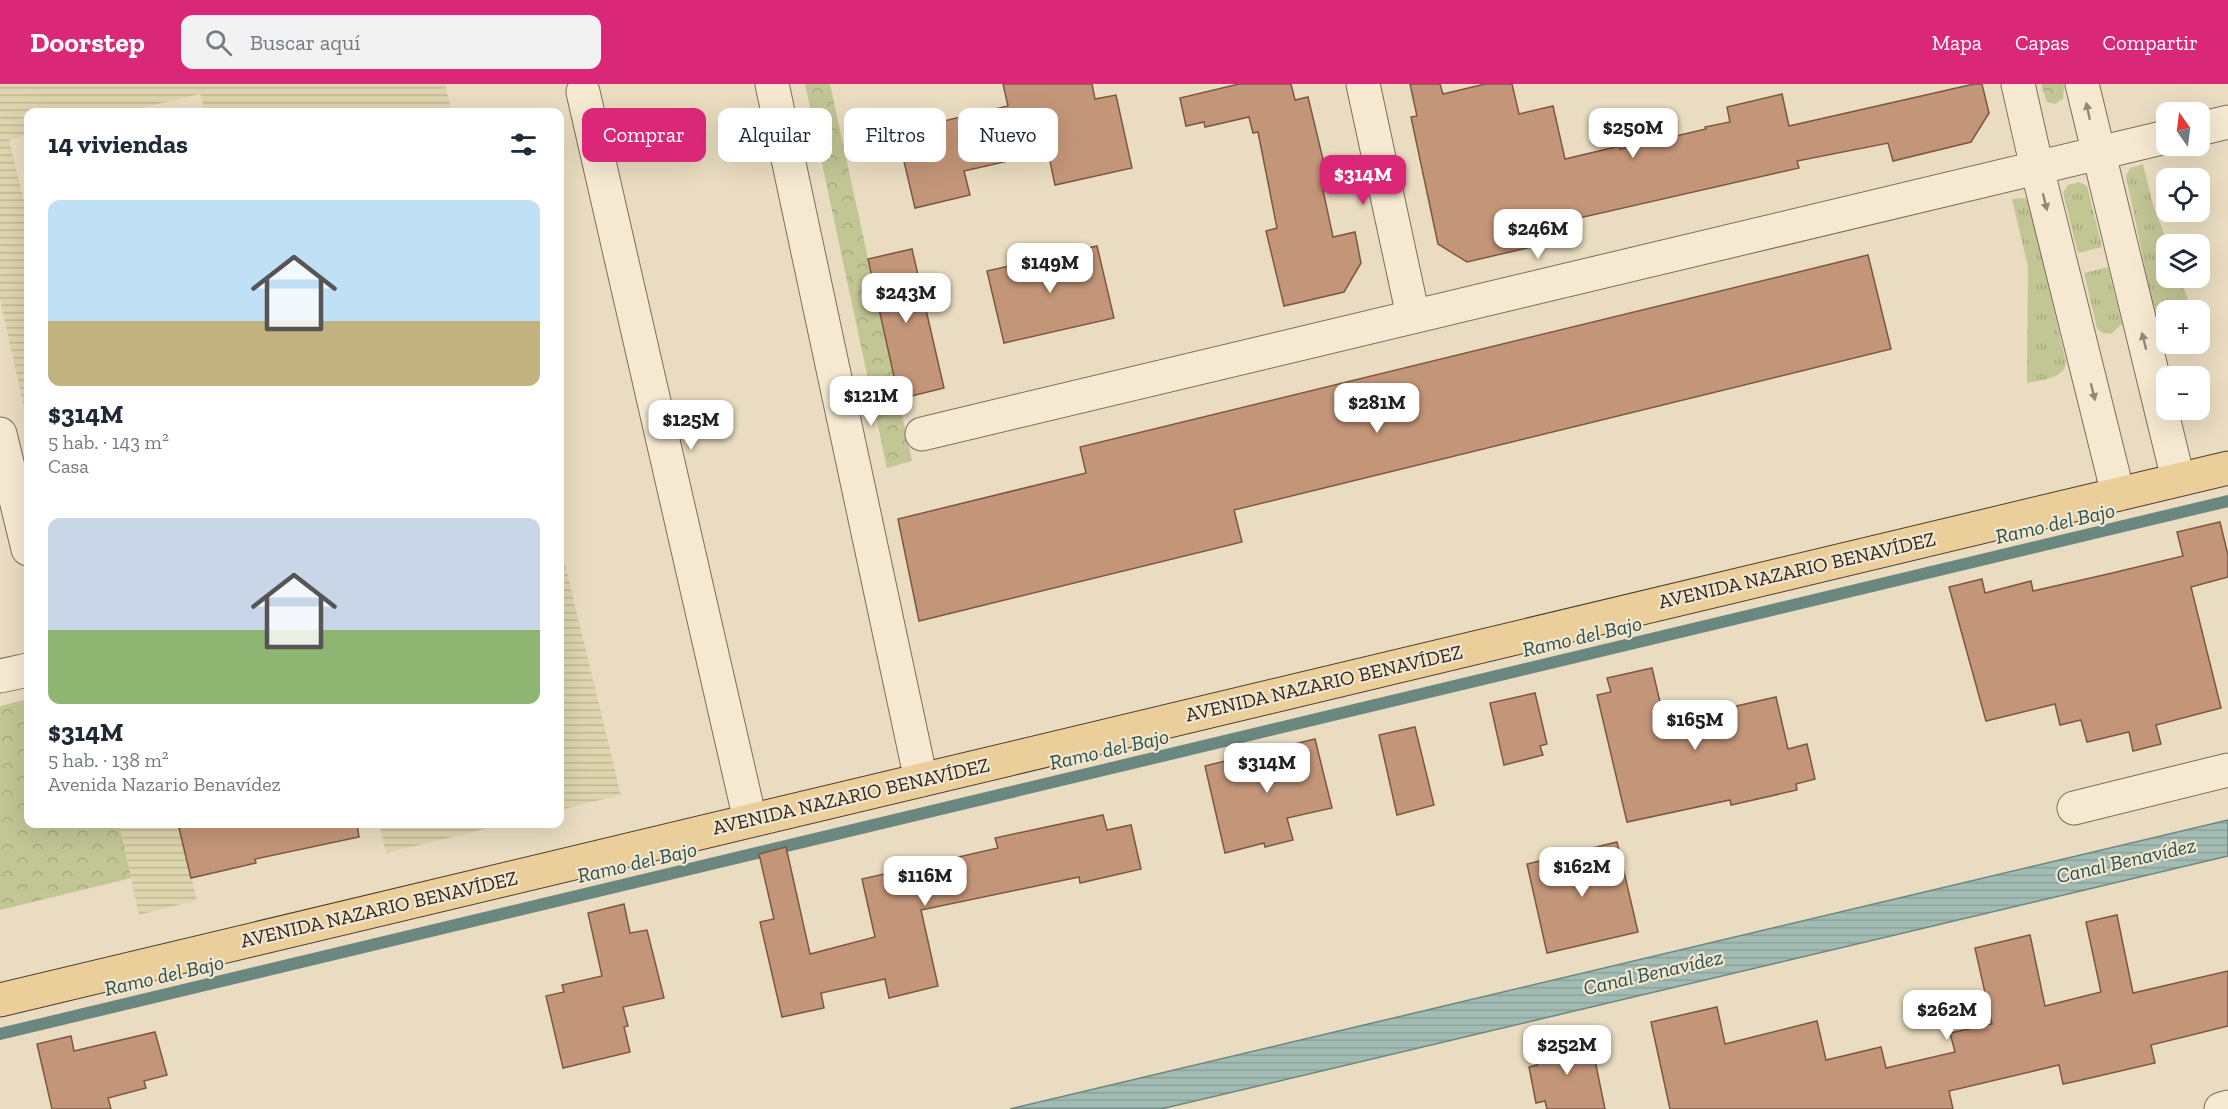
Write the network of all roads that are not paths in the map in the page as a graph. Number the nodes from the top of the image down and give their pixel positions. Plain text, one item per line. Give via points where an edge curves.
1 (772, 84) edge
2 (1363, 84) edge
3 (2018, 84) edge
4 (2082, 84) edge
5 (583, 92) dead end
6 (2228, 122) edge
7 (2210, 126) edge
8 (2156, 139) edge
9 (2097, 154) junction
10 (2037, 168) junction
11 (1413, 316) junction
12 (0, 434) edge
13 (922, 434) dead end
14 (2228, 468) edge
15 (2178, 479) junction
16 (2118, 494) junction
17 (24, 533) edge
18 (24, 671) edge
19 (0, 676) edge
20 (2228, 771) edge
21 (921, 780) junction
22 (2074, 808) dead end
23 (750, 820) junction
24 (0, 1000) edge
25 (2228, 1107) edge
26 (2221, 1109) edge

1 - 21 street
2 - 11 street
3 - 10 street
9 -> 4 street
5 - 23 street
6 - 7 street
8 - 9 street
9 - 10 street
15 -> 9 street
10 - 11 street
10 -> 16 street
11 - 13 street
12 - 17 street
14 - 15 main road, AVENIDA NAZARIO BENAVÍDEZ
15 - 16 main road, AVENIDA NAZARIO BENAVÍDEZ
16 - 21 main road, AVENIDA NAZARIO BENAVÍDEZ
18 - 19 street
20 - 22 street
21 - 23 main road, AVENIDA NAZARIO BENAVÍDEZ
23 - 24 main road, AVENIDA NAZARIO BENAVÍDEZ
25 - 26 street

